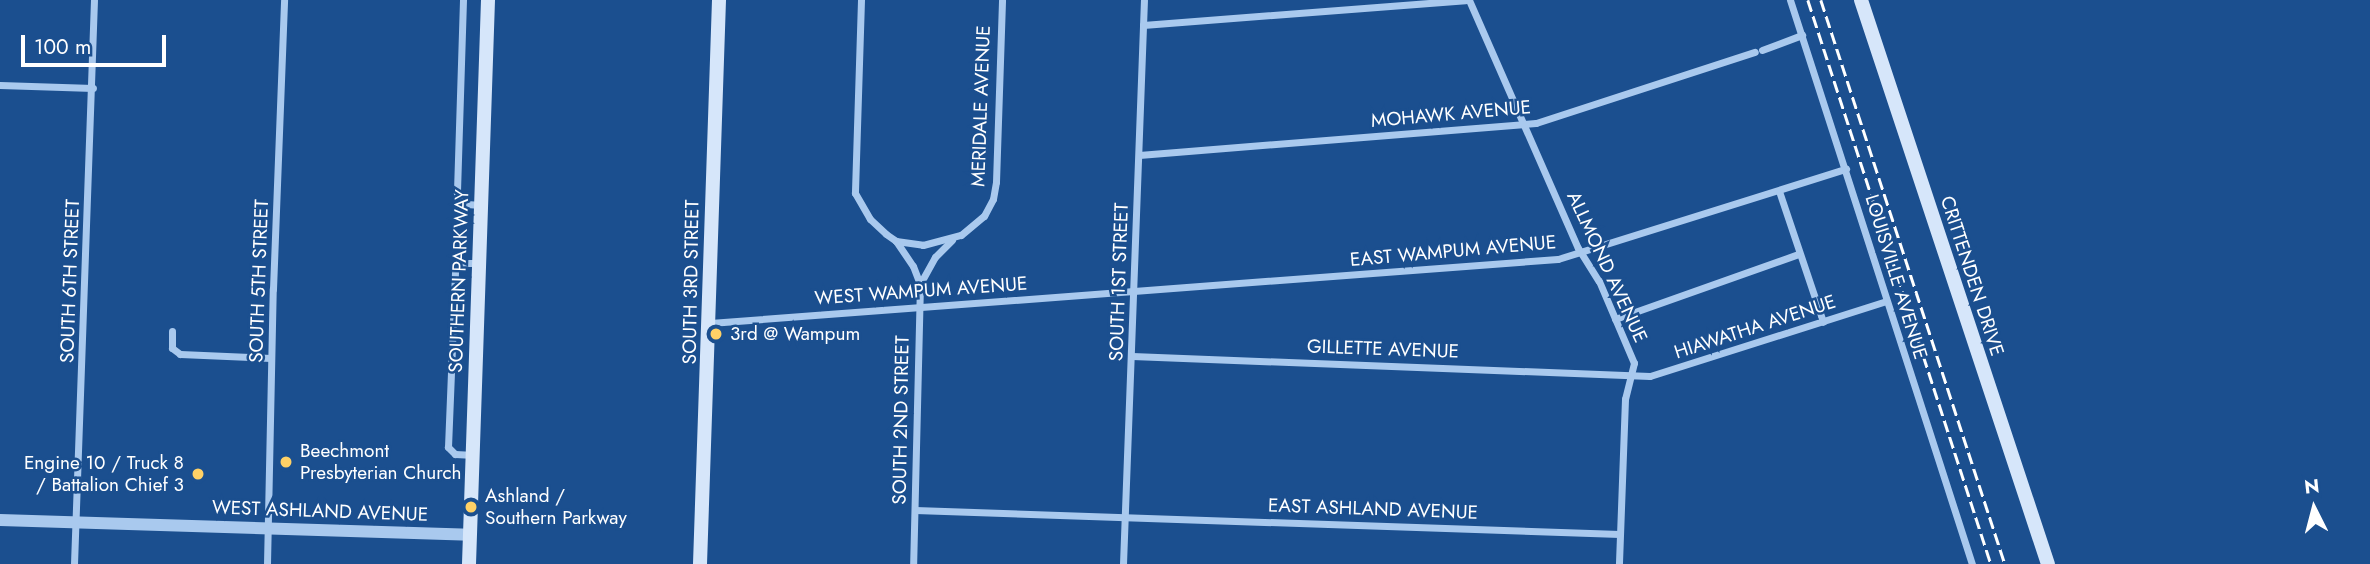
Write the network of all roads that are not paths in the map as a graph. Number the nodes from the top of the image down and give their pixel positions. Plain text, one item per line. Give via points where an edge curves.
1 (94, 0) edge
2 (284, 0) edge
3 (463, 0) edge
4 (488, 0) edge
5 (719, 0) edge
6 (861, 0) edge
7 (1002, 0) edge
8 (1144, 0) edge
9 (1467, 0) edge
10 (1790, 0) edge
11 (1861, 0) edge
12 (1143, 25) junction
13 (1802, 35) junction
14 (0, 85) edge
15 (93, 88) junction
16 (1524, 125) junction
17 (1139, 155) junction
18 (1846, 169) junction
19 (1779, 191) junction
20 (480, 205) junction
21 (954, 238) junction
22 (896, 241) junction
23 (1583, 253) junction
24 (1799, 254) junction
25 (479, 264) junction
26 (920, 284) junction
27 (1134, 291) junction
28 (1886, 300) junction
29 (920, 306) junction
30 (1615, 319) junction
31 (1823, 322) junction
32 (710, 323) junction
33 (172, 331) dead end
34 (1132, 356) junction
35 (271, 358) junction
36 (1633, 375) junction
37 (474, 455) junction
38 (915, 510) junction
39 (1125, 516) junction
40 (0, 520) edge
41 (76, 522) junction
42 (268, 529) junction
43 (1620, 534) junction
44 (470, 535) junction
45 (74, 564) edge
46 (267, 564) edge
47 (469, 564) edge
48 (700, 564) edge
49 (914, 564) edge
50 (1123, 564) edge
51 (1619, 564) edge
52 (1972, 564) edge
53 (2048, 564) edge

1 - 15 street, SOUTH 6TH STREET
2 - 35 street, SOUTH 5TH STREET
3 - 20 street via 457,193 467,204
4 - 20 main road, SOUTHERN PARKWAY
5 - 32 main road, SOUTH 3RD STREET
6 - 22 street, SOUTH 2ND STREET via 855,193 870,219
7 - 21 street, MERIDALE AVENUE via 993,199 984,216
8 - 12 street, SOUTH 1ST STREET
9 - 12 street
9 - 16 street, ALLMOND AVENUE
10 - 13 street, LOUISVILLE AVENUE
11 - 53 main road, CRITTENDEN DRIVE
12 - 17 street, SOUTH 1ST STREET
13 - 16 street, MOHAWK AVENUE
13 - 18 street, LOUISVILLE AVENUE
14 - 15 street
15 - 41 street, SOUTH 6TH STREET
16 - 17 street, MOHAWK AVENUE
16 - 23 street, ALLMOND AVENUE
17 - 27 street, SOUTH 1ST STREET
18 - 19 street, EAST WAMPUM AVENUE
18 - 28 street, LOUISVILLE AVENUE
19 - 23 street, EAST WAMPUM AVENUE
19 - 24 street
20 - 25 main road, SOUTHERN PARKWAY
21 - 22 street, MERIDALE AVENUE via 923,245
21 - 26 street, MERIDALE AVENUE via 935,257
22 - 26 street, SOUTH 2ND STREET
23 - 27 street, EAST WAMPUM AVENUE via 1559,259
23 - 30 street, ALLMOND AVENUE
24 - 30 street
24 - 31 street
25 - 37 main road, SOUTHERN PARKWAY
25 - 37 street via 464,263 455,270 449,434 451,453
26 - 29 street, SOUTH 2ND STREET
27 - 29 street, WEST WAMPUM AVENUE
27 - 34 street, SOUTH 1ST STREET
28 - 31 street, HIAWATHA AVENUE
28 - 52 street, LOUISVILLE AVENUE
29 - 32 street, WEST WAMPUM AVENUE
29 - 38 street, SOUTH 2ND STREET
30 - 36 street, ALLMOND AVENUE via 1632,357
31 - 36 street, HIAWATHA AVENUE via 1666,373
32 - 48 main road, SOUTH 3RD STREET
33 - 35 street via 172,348 180,354
34 - 36 street, GILLETTE AVENUE
34 - 39 street, SOUTH 1ST STREET
35 - 42 street, SOUTH 5TH STREET
36 - 43 street, ALLMOND AVENUE via 1625,399
37 - 44 main road, SOUTHERN PARKWAY
38 - 39 street
38 - 49 street, SOUTH 2ND STREET
39 - 43 street, EAST ASHLAND AVENUE
39 - 50 street, SOUTH 1ST STREET
40 - 41 street, WEST ASHLAND AVENUE
41 - 42 street, WEST ASHLAND AVENUE
41 - 45 street, SOUTH 6TH STREET
42 - 44 street, WEST ASHLAND AVENUE
42 - 46 street, SOUTH 5TH STREET
43 - 51 street, ALLMOND AVENUE
44 - 47 main road, SOUTHERN PARKWAY

